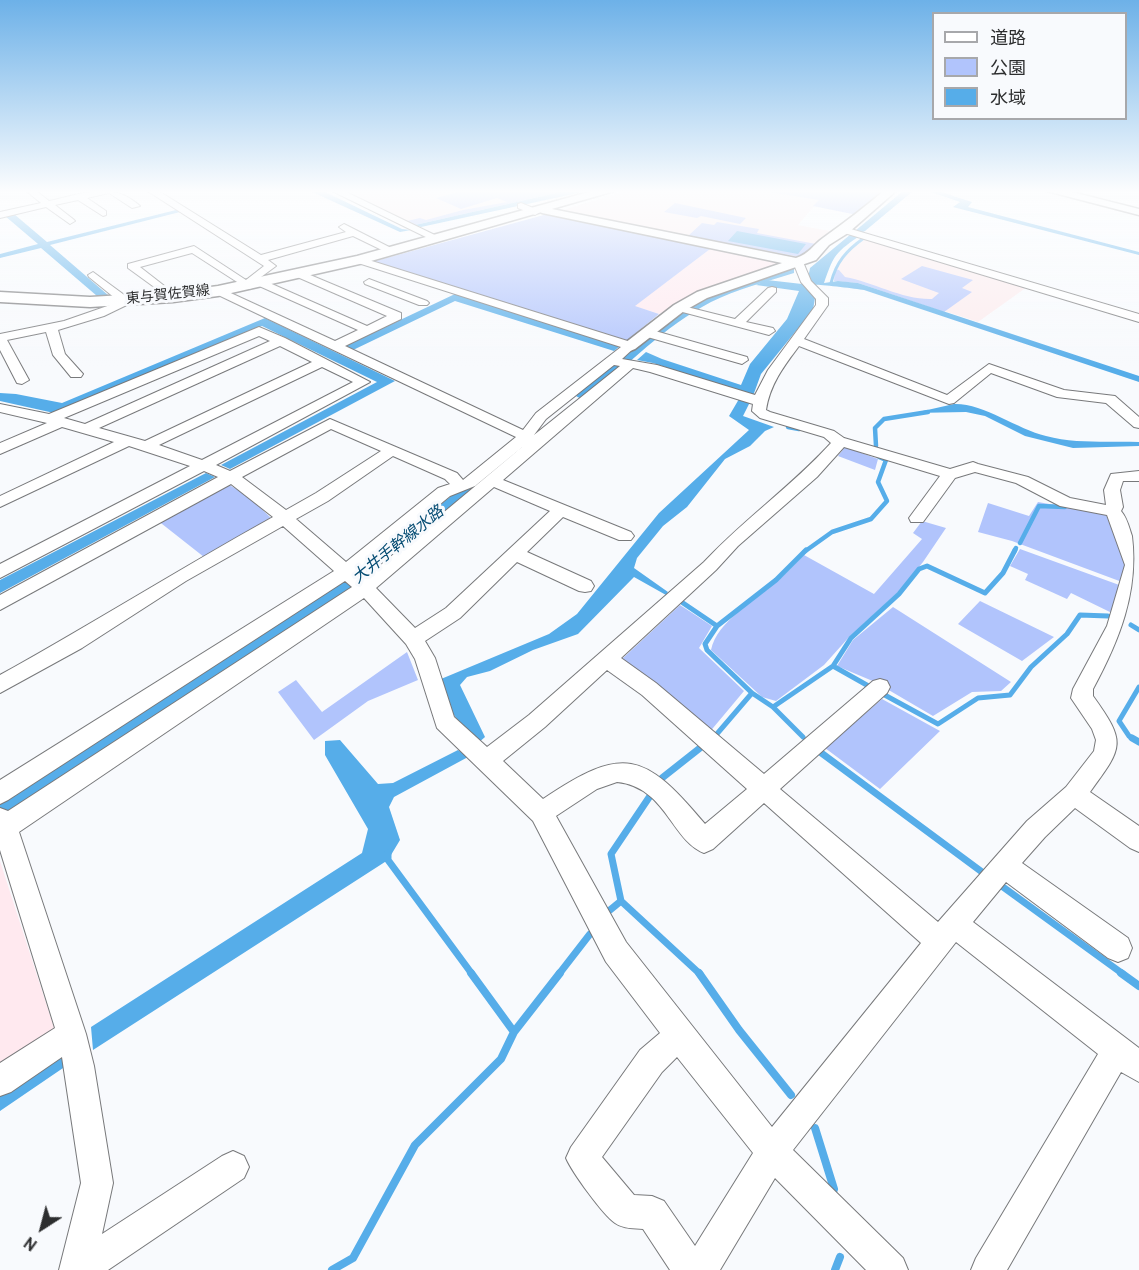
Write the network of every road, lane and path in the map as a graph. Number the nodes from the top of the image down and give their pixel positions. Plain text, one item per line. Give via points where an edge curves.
1 (193, 249) edge
2 (194, 249) edge
3 (244, 249) edge
4 (294, 249) edge
5 (389, 249) edge
6 (399, 249) edge
7 (733, 249) edge
8 (817, 249) edge
9 (909, 249) edge
10 (392, 251) junction
11 (260, 259) junction
12 (359, 260) junction
13 (798, 262) junction
14 (299, 274) junction
15 (93, 275) dead end
16 (369, 282) dead end
17 (254, 284) junction
18 (452, 290) junction
19 (772, 290) dead end
20 (218, 291) junction
21 (0, 297) edge
22 (172, 297) junction
23 (126, 300) junction
24 (423, 303) junction
25 (686, 309) junction
26 (403, 313) dead end
27 (1139, 318) edge
28 (738, 323) junction
29 (51, 327) junction
30 (367, 330) junction
31 (769, 331) dead end
32 (654, 334) junction
33 (0, 338) edge
34 (281, 341) junction
35 (798, 341) junction
36 (335, 346) junction
37 (630, 346) junction
38 (4, 358) edge
39 (742, 360) dead end
40 (322, 362) junction
41 (620, 362) junction
42 (76, 374) dead end
43 (22, 380) dead end
44 (759, 401) junction
45 (0, 408) edge
46 (56, 421) junction
47 (1139, 424) edge
48 (86, 429) junction
49 (531, 440) junction
50 (128, 441) junction
51 (840, 442) junction
52 (146, 446) junction
53 (0, 449) edge
54 (392, 450) junction
55 (205, 466) junction
56 (950, 474) junction
57 (1139, 476) edge
58 (231, 477) junction
59 (492, 481) junction
60 (460, 486) junction
61 (0, 502) edge
62 (561, 510) junction
63 (1112, 511) junction
64 (284, 518) junction
65 (917, 518) dead end
66 (626, 536) dead end
67 (515, 554) junction
68 (1136, 566) edge
69 (0, 572) edge
70 (353, 580) junction
71 (585, 586) dead end
72 (0, 603) edge
73 (413, 639) junction
74 (607, 659) junction
75 (0, 686) edge
76 (877, 690) dead end
77 (487, 760) junction
78 (764, 789) junction
79 (0, 793) edge
80 (1074, 794) junction
81 (541, 813) junction
82 (2, 823) edge
83 (1139, 840) edge
84 (1004, 865) junction
85 (947, 933) junction
86 (1118, 948) dead end
87 (71, 1034) junction
88 (679, 1035) junction
89 (1128, 1058) edge
90 (0, 1081) edge
91 (772, 1152) junction
92 (233, 1167) dead end
93 (76, 1270) edge
94 (691, 1270) edge
95 (700, 1270) edge
96 (891, 1270) edge
97 (988, 1270) edge

1 - 22 street via 132,266
2 - 17 street
3 - 11 street
4 - 11 street
5 - 10 street
6 - 10 main road, 東与賀佐賀線
7 - 13 street
8 - 13 street
9 - 27 street
10 - 12 main road, 東与賀佐賀線
11 - 17 street via 271,266 252,279
12 - 14 main road, 東与賀佐賀線
12 - 18 street
13 - 25 street via 722,287
13 - 35 street via 808,285 822,298 822,305
14 - 17 main road, 東与賀佐賀線
14 - 30 street via 397,316
15 - 23 street
16 - 24 street
17 - 20 main road, 東与賀佐賀線
17 - 30 street
18 - 24 street
18 - 37 street
19 - 28 street
20 - 22 main road, 東与賀佐賀線
20 - 36 street
21 - 23 main road, 東与賀佐賀線
22 - 23 main road, 東与賀佐賀線
23 - 29 street via 114,310
24 - 26 street
25 - 28 street
25 - 32 street
28 - 31 street
29 - 33 street
29 - 42 street via 59,355
30 - 36 street
32 - 37 street
32 - 39 street
33 - 38 street
34 - 40 street
34 - 46 street via 259,331
34 - 48 street
35 - 44 street via 769,379
35 - 47 street via 949,400 988,368 1062,394 1110,399
36 - 49 street
37 - 41 street
38 - 43 street
40 - 52 street
40 - 55 street via 363,382
41 - 44 street
41 - 49 street
44 - 51 street via 759,411 765,415 829,434
45 - 46 street
46 - 48 street
46 - 53 street
48 - 50 street
49 - 59 street
49 - 60 street
50 - 52 street
50 - 61 street
51 - 56 street
51 - 74 street via 811,474
52 - 55 street
54 - 58 street via 330,423
54 - 60 street via 451,476
54 - 64 street
55 - 58 street
55 - 69 street
56 - 63 street via 974,467 1022,480 1055,498
56 - 65 street
57 - 63 street via 1117,477 1112,490
58 - 64 street
58 - 72 street
59 - 62 street
59 - 70 street
60 - 70 street via 444,492
62 - 66 street
62 - 67 street
63 - 68 street
64 - 70 street
64 - 75 street
67 - 71 street
67 - 73 street via 453,613
68 - 80 street via 1117,626 1083,689 1082,698 1101,724 1107,740 1106,754
70 - 73 street via 375,597
70 - 79 street
70 - 82 street
73 - 77 street via 425,658 445,722
74 - 77 street
74 - 78 street via 650,689
76 - 78 street
77 - 81 street
78 - 81 street via 704,841 641,775 616,771 592,781
78 - 85 street
80 - 83 street
80 - 84 street
81 - 88 street via 616,952
82 - 87 street
84 - 85 street
84 - 86 street
85 - 89 street
85 - 91 street
87 - 90 street
87 - 93 street via 97,1183
88 - 91 street
88 - 94 street via 651,1061 582,1158 626,1211 652,1213
89 - 97 street
91 - 95 street
91 - 96 street
92 - 93 street

